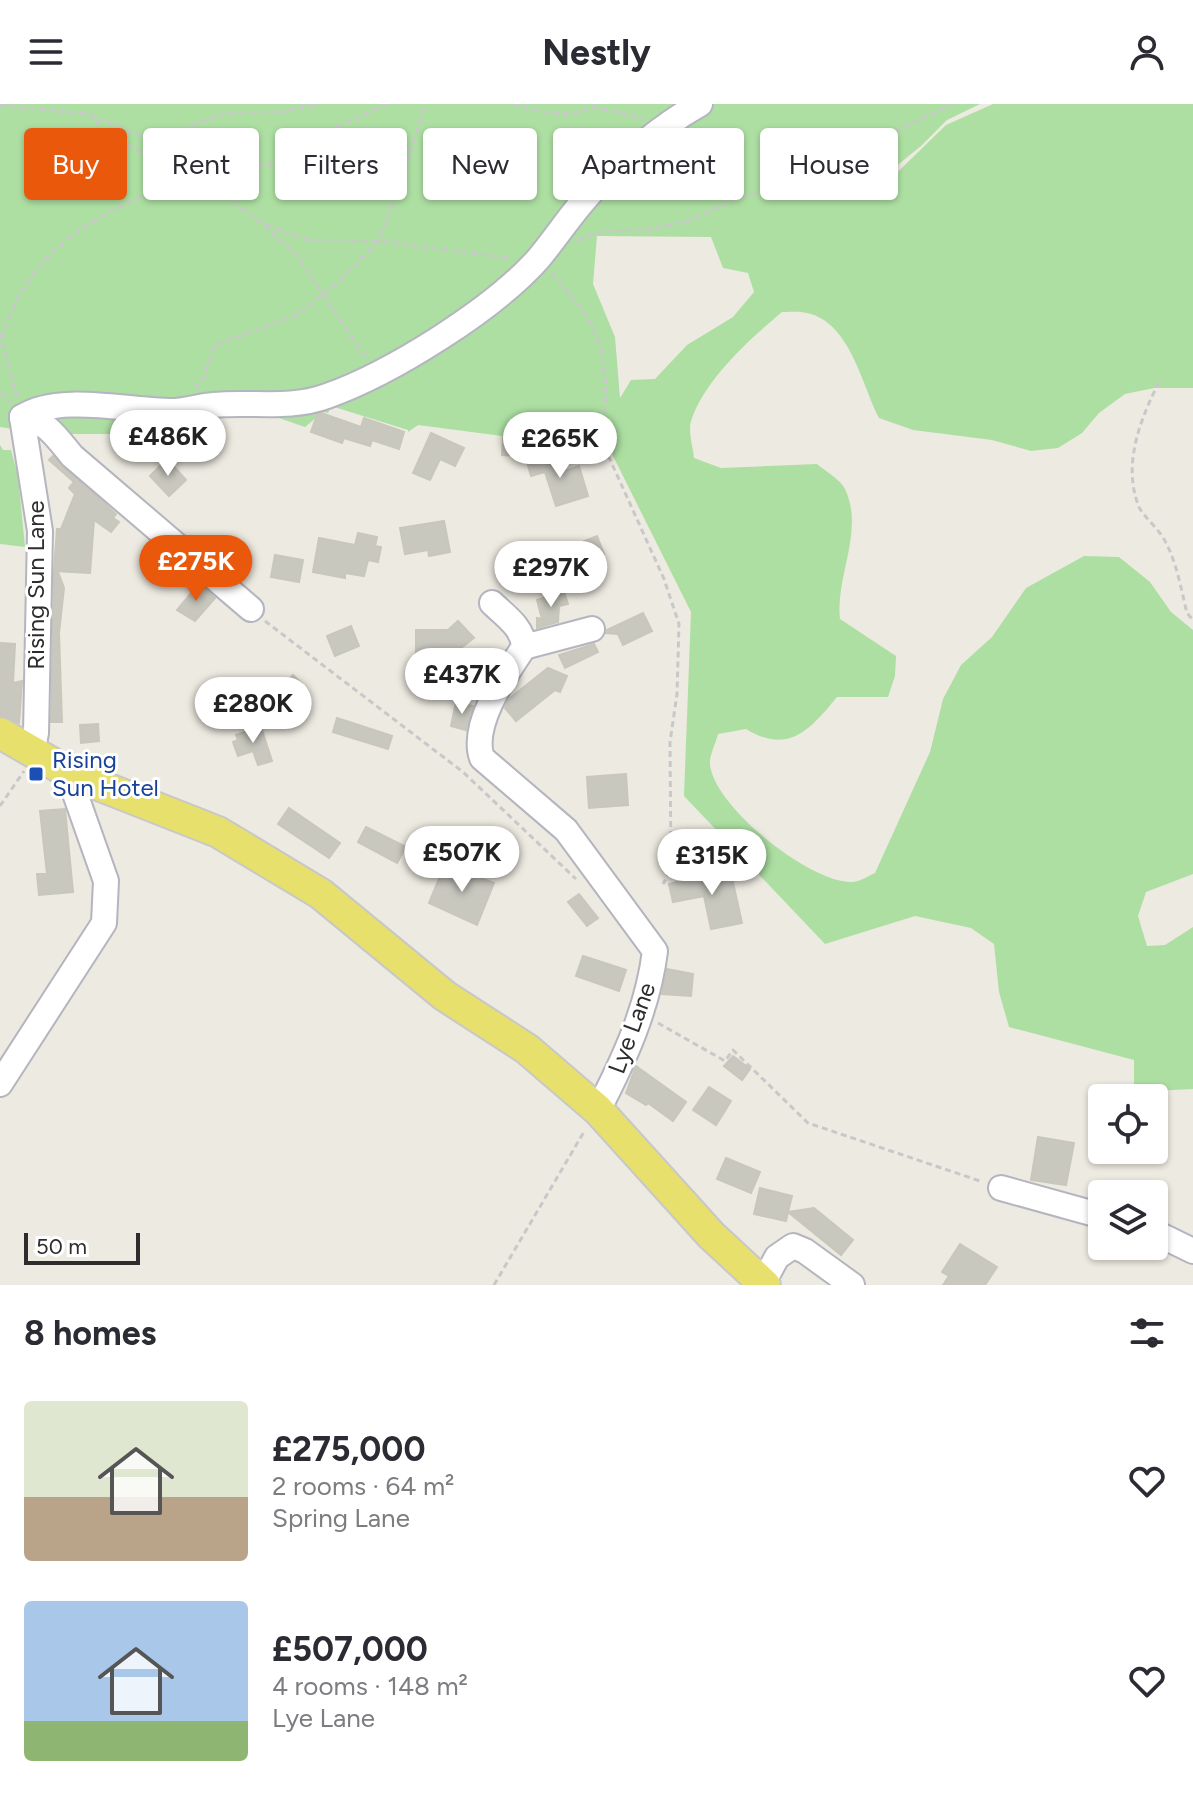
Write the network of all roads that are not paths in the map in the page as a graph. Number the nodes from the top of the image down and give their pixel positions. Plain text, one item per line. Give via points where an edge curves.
1 (700, 104) edge
2 (22, 417) junction
3 (492, 603) dead end
4 (251, 609) road end
5 (592, 629) dead end
6 (524, 647) junction
7 (0, 733) edge
8 (32, 753) junction
9 (73, 775) junction
10 (0, 1084) edge
11 (590, 1121) junction
12 (1001, 1188) road end
13 (1088, 1212) edge
14 (1168, 1239) edge
15 (1193, 1251) edge
16 (764, 1284) edge
17 (852, 1285) edge

1 - 2 street via 666,123 582,202 538,258 492,303 376,373 327,396 292,405 214,404 174,411 77,405 36,408
2 - 4 street via 49,429 72,456
2 - 8 street, Rising Sun Lane via 40,531
3 - 6 street via 514,624
5 - 6 street
6 - 11 street, Lye Lane via 489,707 479,750 486,764 566,830 655,951 651,987 620,1067
7 - 8 main road
8 - 9 main road
9 - 10 street via 106,881 104,923
9 - 11 main road via 218,832 273,863 337,907 445,996 527,1049
11 - 16 main road
12 - 13 street
14 - 15 street
16 - 17 street via 777,1257 793,1246

